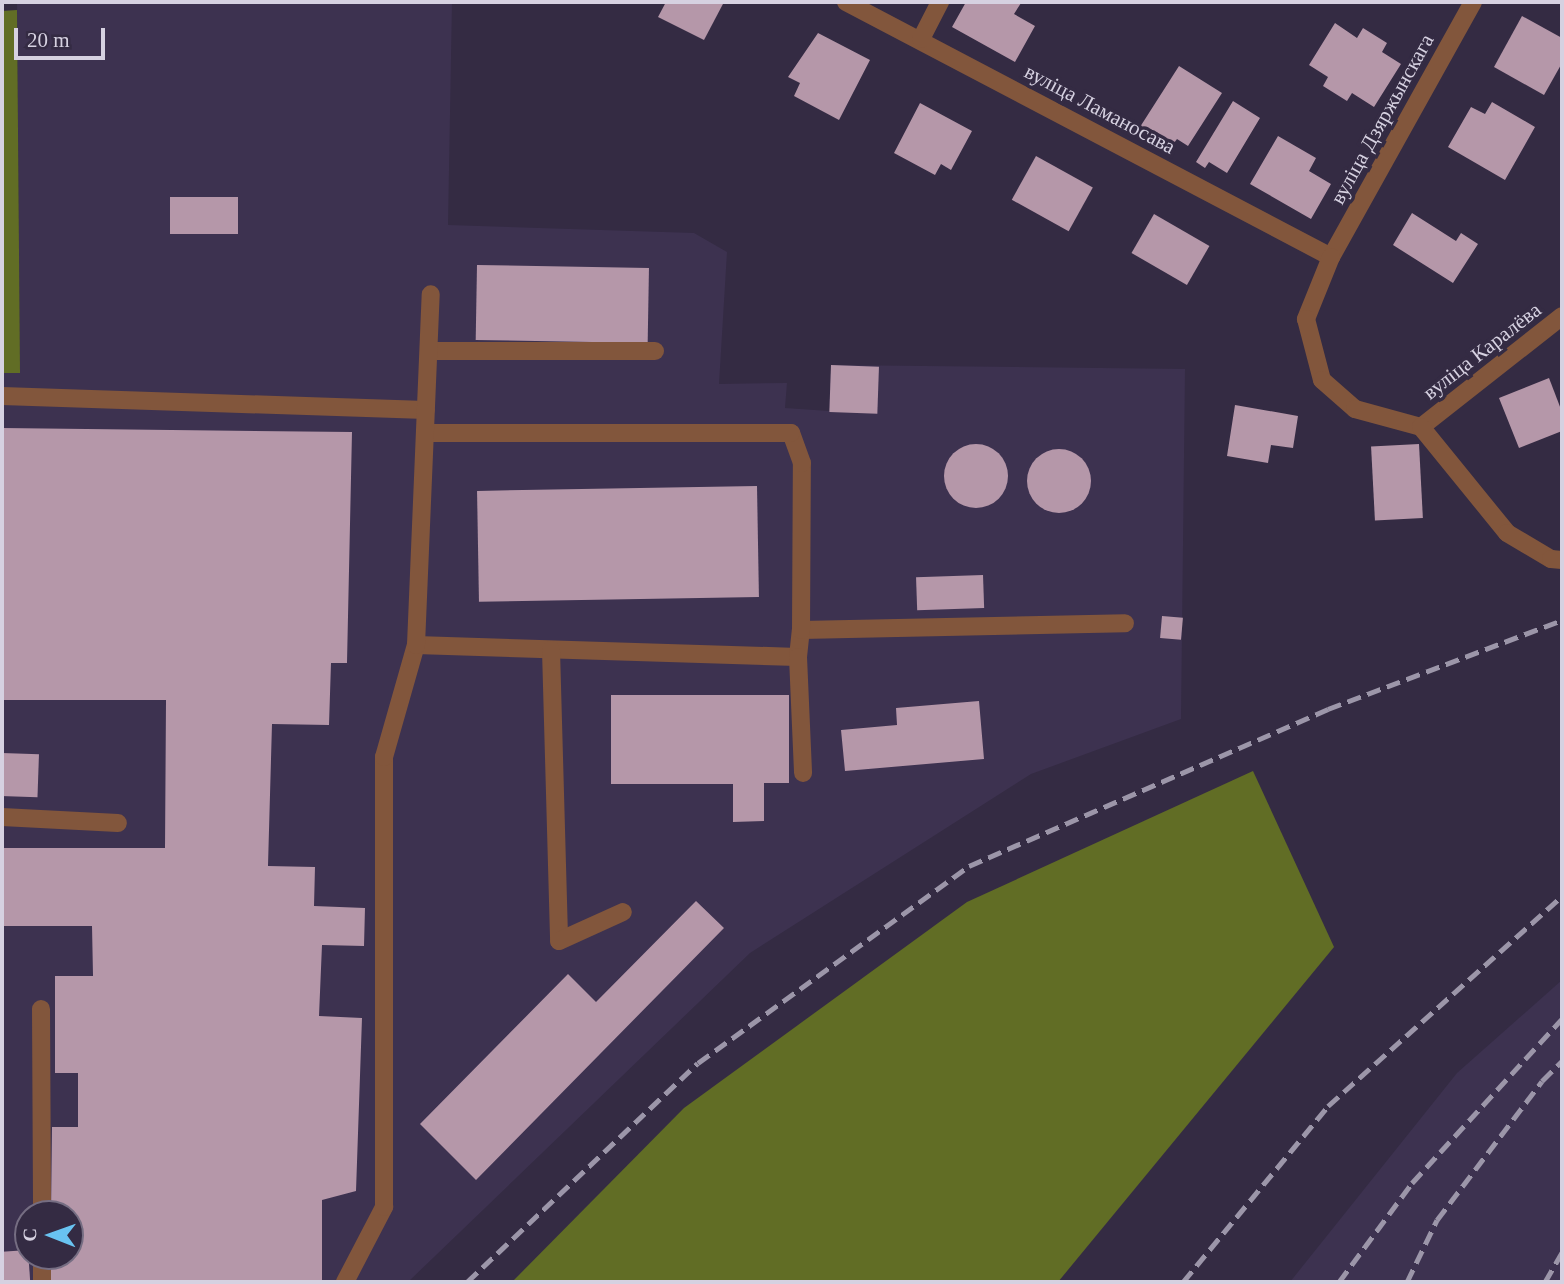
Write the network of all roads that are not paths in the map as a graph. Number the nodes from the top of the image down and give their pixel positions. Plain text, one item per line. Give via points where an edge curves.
1 (846, 2) edge
2 (940, 2) edge
3 (1473, 2) edge
4 (921, 39) junction
5 (1331, 257) junction
6 (431, 294) dead end
7 (1562, 316) edge
8 (429, 351) junction
9 (655, 351) dead end
10 (2, 396) edge
11 (426, 410) junction
12 (1421, 427) junction
13 (425, 433) junction
14 (1562, 560) edge
15 (1125, 623) dead end
16 (801, 630) junction
17 (415, 646) junction
18 (551, 650) junction
19 (798, 657) junction
20 (803, 773) dead end
21 (2, 817) edge
22 (118, 823) dead end
23 (623, 912) dead end
24 (41, 1010) dead end
25 (42, 1200) edge
26 (345, 1282) edge

1 - 4 street, вуліца Ламаносава
2 - 4 street
3 - 5 street, вуліца Дзяржынскага
4 - 5 street, вуліца Ламаносава
5 - 12 street, вуліца Каралёва via 1306,319 1322,380 1355,409
6 - 8 street
7 - 12 street, вуліца Каралёва
8 - 9 street
8 - 11 street
10 - 11 street
11 - 13 street
12 - 14 street via 1507,533 1551,559
13 - 16 street via 791,433 803,463
13 - 17 street
15 - 16 street
16 - 19 street
17 - 18 street
17 - 26 street via 384,757 384,1207
18 - 19 street
18 - 23 street via 559,941
19 - 20 street
21 - 22 street
24 - 25 street

